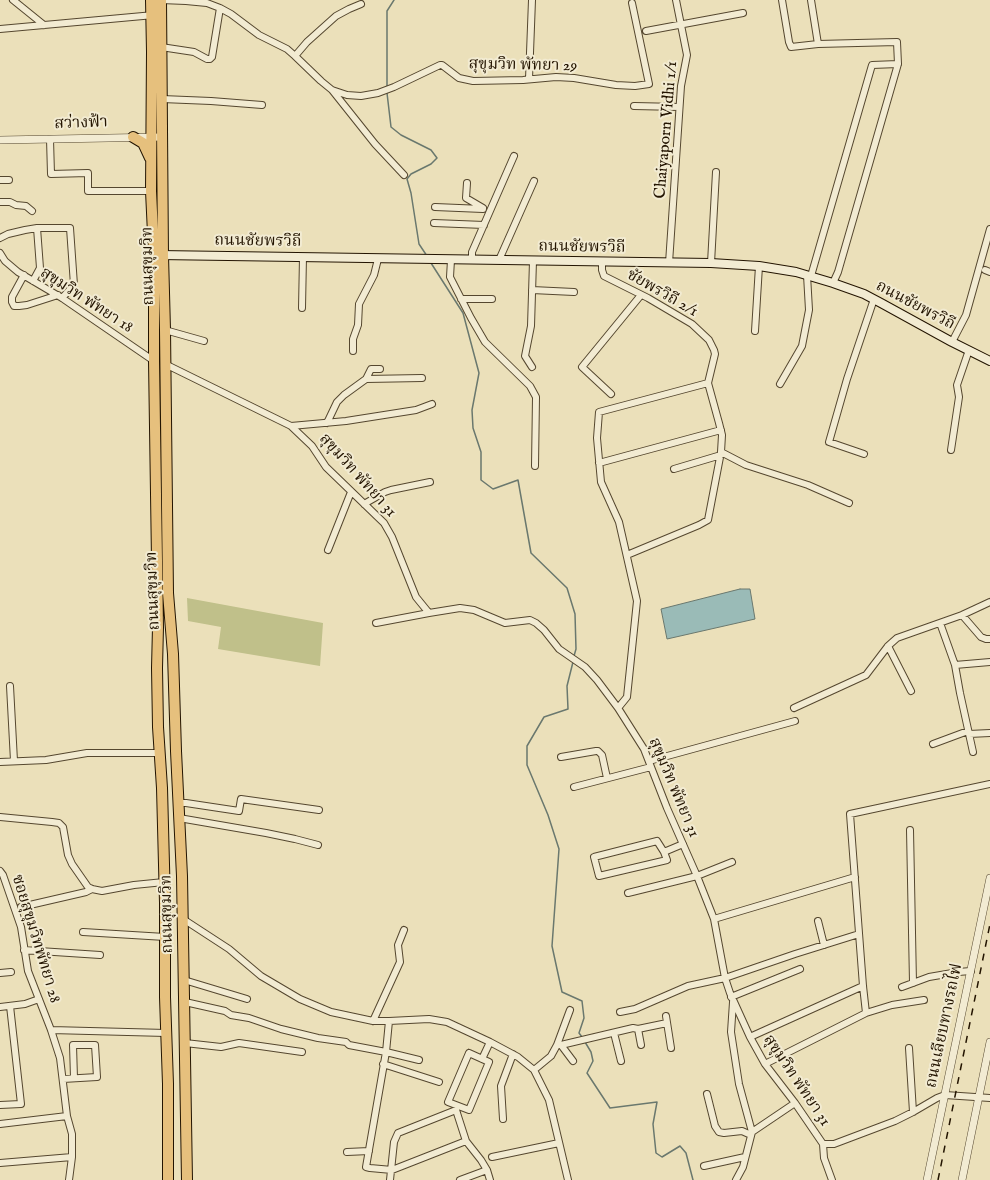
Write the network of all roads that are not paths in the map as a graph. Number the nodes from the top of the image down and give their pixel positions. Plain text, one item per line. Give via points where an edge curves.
1 (14, 0) edge
2 (151, 0) edge
3 (161, 0) edge
4 (532, 0) edge
5 (676, 0) edge
6 (782, 0) edge
7 (811, 0) edge
8 (632, 3) dead end
9 (361, 4) dead end
10 (220, 8) junction
11 (743, 13) dead end
12 (156, 15) junction
13 (34, 16) junction
14 (680, 24) junction
15 (44, 25) junction
16 (30, 26) junction
17 (0, 29) edge
18 (646, 31) dead end
19 (818, 44) junction
20 (161, 47) junction
21 (295, 56) junction
22 (898, 64) junction
23 (529, 79) junction
24 (332, 90) junction
25 (162, 99) junction
26 (262, 105) dead end
27 (634, 106) dead end
28 (679, 107) junction
29 (133, 137) junction
30 (151, 137) junction
31 (163, 137) junction
32 (50, 139) junction
33 (0, 140) edge
34 (514, 156) dead end
35 (151, 160) junction
36 (716, 172) dead end
37 (404, 175) dead end
38 (0, 180) edge
39 (9, 180) dead end
40 (534, 182) dead end
41 (467, 183) dead end
42 (152, 191) junction
43 (0, 202) edge
44 (435, 207) dead end
45 (483, 209) junction
46 (32, 211) dead end
47 (490, 212) junction
48 (434, 223) dead end
49 (484, 225) junction
50 (38, 228) junction
51 (990, 229) edge
52 (0, 238) edge
53 (0, 253) edge
54 (158, 255) junction
55 (303, 257) junction
56 (378, 259) junction
57 (3, 260) edge
58 (451, 260) junction
59 (472, 260) junction
60 (499, 260) junction
61 (533, 261) junction
62 (602, 262) junction
63 (669, 263) junction
64 (711, 263) junction
65 (759, 266) junction
66 (24, 275) junction
67 (809, 276) junction
68 (33, 281) junction
69 (833, 283) junction
70 (532, 290) junction
71 (574, 292) dead end
72 (641, 295) junction
73 (60, 296) junction
74 (461, 299) junction
75 (492, 299) dead end
76 (877, 301) junction
77 (302, 308) dead end
78 (165, 330) junction
79 (755, 331) dead end
80 (204, 342) dead end
81 (952, 342) junction
82 (969, 350) junction
83 (353, 351) dead end
84 (154, 361) junction
85 (990, 361) edge
86 (165, 364) junction
87 (532, 367) dead end
88 (380, 369) dead end
89 (422, 378) dead end
90 (366, 379) junction
91 (708, 383) junction
92 (780, 384) dead end
93 (611, 394) dead end
94 (432, 404) dead end
95 (327, 423) junction
96 (291, 426) junction
97 (721, 430) junction
98 (951, 450) dead end
99 (721, 453) junction
100 (864, 454) dead end
101 (599, 463) junction
102 (535, 466) dead end
103 (674, 469) dead end
104 (430, 482) dead end
105 (351, 492) junction
106 (364, 504) junction
107 (849, 504) dead end
108 (328, 550) dead end
109 (627, 555) junction
110 (990, 602) edge
111 (429, 613) junction
112 (962, 615) junction
113 (376, 623) dead end
114 (940, 623) junction
115 (990, 639) edge
116 (888, 646) junction
117 (990, 662) edge
118 (955, 665) junction
119 (10, 686) dead end
120 (911, 691) dead end
121 (157, 694) junction
122 (174, 695) junction
123 (618, 708) junction
124 (794, 708) dead end
125 (795, 721) dead end
126 (969, 733) junction
127 (990, 733) edge
128 (933, 744) dead end
129 (973, 752) dead end
130 (160, 753) junction
131 (561, 757) dead end
132 (14, 761) junction
133 (0, 762) edge
134 (650, 764) junction
135 (607, 778) junction
136 (990, 784) edge
137 (574, 787) dead end
138 (179, 803) junction
139 (318, 810) dead end
140 (0, 817) edge
141 (179, 818) junction
142 (910, 830) dead end
143 (683, 844) junction
144 (318, 845) dead end
145 (664, 852) junction
146 (732, 862) dead end
147 (0, 870) edge
148 (697, 876) junction
149 (855, 877) junction
150 (990, 878) edge
151 (164, 882) junction
152 (92, 889) junction
153 (628, 893) dead end
154 (22, 907) dead end
155 (183, 919) junction
156 (714, 919) junction
157 (818, 921) dead end
158 (404, 930) dead end
159 (83, 932) dead end
160 (859, 934) junction
161 (165, 937) junction
162 (824, 945) junction
163 (24, 950) junction
164 (100, 954) dead end
165 (800, 969) dead end
166 (971, 971) junction
167 (11, 972) dead end
168 (0, 973) edge
169 (725, 978) junction
170 (184, 980) junction
171 (913, 983) junction
172 (862, 986) junction
173 (902, 987) dead end
174 (38, 999) junction
175 (247, 999) dead end
176 (732, 999) junction
177 (924, 1000) dead end
178 (185, 1002) junction
179 (10, 1006) junction
180 (0, 1007) edge
181 (570, 1010) dead end
182 (620, 1012) dead end
183 (866, 1013) junction
184 (666, 1016) dead end
185 (373, 1021) junction
186 (390, 1021) junction
187 (667, 1023) junction
188 (638, 1029) junction
189 (51, 1030) junction
190 (166, 1032) junction
191 (614, 1033) junction
192 (750, 1037) junction
193 (490, 1042) junction
194 (990, 1042) edge
195 (185, 1043) junction
196 (641, 1044) dead end
197 (559, 1045) junction
198 (671, 1048) dead end
199 (909, 1048) dead end
200 (302, 1052) dead end
201 (386, 1052) junction
202 (513, 1054) junction
203 (482, 1059) junction
204 (419, 1060) dead end
205 (573, 1061) dead end
206 (621, 1061) dead end
207 (383, 1064) junction
208 (764, 1064) junction
209 (534, 1070) junction
210 (74, 1078) junction
211 (62, 1079) junction
212 (439, 1082) dead end
213 (707, 1094) dead end
214 (945, 1095) junction
215 (979, 1098) junction
216 (990, 1098) edge
217 (795, 1103) junction
218 (0, 1106) edge
219 (913, 1112) junction
220 (67, 1116) junction
221 (503, 1119) dead end
222 (0, 1124) edge
223 (751, 1134) junction
224 (466, 1141) junction
225 (559, 1143) junction
226 (823, 1144) junction
227 (369, 1150) junction
228 (347, 1152) dead end
229 (72, 1157) junction
230 (492, 1157) dead end
231 (745, 1157) junction
232 (0, 1163) edge
233 (704, 1166) dead end
234 (392, 1170) junction
235 (487, 1170) junction
236 (69, 1180) edge
237 (168, 1180) edge
238 (187, 1180) edge
239 (390, 1180) edge
240 (460, 1180) edge
241 (490, 1180) edge
242 (568, 1180) edge
243 (736, 1180) edge
244 (832, 1180) edge
245 (927, 1180) edge
246 (962, 1180) edge

1 - 13 street
2 - 12 highway, ถนนสุขุมวิท
3 - 10 street, สุขุมวิท พัทยา 29 via 186,0
3 - 12 highway, ถนนสุขุมวิท
4 - 23 street
5 - 14 street, Chaiyaporn Vidhi 1/1
6 - 19 street via 791,47
7 - 19 street
8 - 23 street, สุขุมวิท พัทยา 29 via 649,84 616,85 574,78
9 - 21 street via 336,16
10 - 20 street via 210,59 194,52
10 - 21 street, สุขุมวิท พัทยา 29
11 - 14 street
12 - 15 street
12 - 20 highway, ถนนสุขุมวิท
12 - 30 highway, ถนนสุขุมวิท
13 - 15 street
13 - 16 street via 34,22
14 - 18 street
14 - 28 street, Chaiyaporn Vidhi 1/1 via 687,55
15 - 16 street
16 - 17 street
19 - 22 street via 897,42
20 - 25 highway, ถนนสุขุมวิท
21 - 24 street, สุขุมวิท พัทยา 29
22 - 67 street via 872,65
22 - 69 street
23 - 24 street, สุขุมวิท พัทยา 29 via 473,81 459,78 442,65 394,87 361,96
24 - 37 street via 375,144
25 - 26 street
25 - 31 highway, ถนนสุขุมวิท
27 - 28 street
28 - 63 street, Chaiyaporn Vidhi 1/1
29 - 30 street, สว่างฟ้า
29 - 32 street, สว่างฟ้า
29 - 35 highway via 143,143
30 - 31 street, สว่างฟ้า
30 - 35 highway, ถนนสุขุมวิท
31 - 54 highway, ถนนสุขุมวิท
32 - 33 street, สว่างฟ้า
32 - 42 street via 52,174 88,173 88,191
34 - 47 street
35 - 42 highway, ถนนสุขุมวิท
36 - 64 street
38 - 39 street
40 - 60 street
41 - 45 street via 466,198
42 - 54 highway, ถนนสุขุมวิท
43 - 46 street via 26,206
44 - 45 street
45 - 47 street
47 - 49 street
48 - 49 street
49 - 59 street via 472,252
50 - 52 street via 13,232
50 - 68 street via 40,268
50 - 73 street via 70,228 74,285
51 - 81 street via 966,315
53 - 57 street, สุขุมวิท พัทยา 18
54 - 55 main road, ถนนชัยพรวิถี
54 - 78 highway, ถนนสุขุมวิท
54 - 84 highway, ถนนสุขุมวิท
55 - 56 main road, ถนนชัยพรวิถี
55 - 77 street
56 - 58 main road, ถนนชัยพรวิถี
56 - 83 street via 374,275 359,304 358,328 353,339
57 - 66 street, สุขุมวิท พัทยา 18
58 - 59 main road, ถนนชัยพรวิถี
58 - 74 street via 450,277
59 - 60 main road, ถนนชัยพรวิถี
60 - 61 main road, ถนนชัยพรวิถี
61 - 62 main road, ถนนชัยพรวิถี
61 - 70 street
62 - 63 main road, ถนนชัยพรวิถี
62 - 72 street, ชัยพรวิถี 2/1 via 604,276
63 - 64 main road, ถนนชัยพรวิถี
64 - 65 main road, ถนนชัยพรวิถี
65 - 67 main road, ถนนชัยพรวิถี
65 - 79 street
66 - 68 street, สุขุมวิท พัทยา 18
66 - 73 street via 12,297 14,306
67 - 69 main road, ถนนชัยพรวิถี
67 - 92 street via 809,310 802,346
68 - 73 street, สุขุมวิท พัทยา 18
69 - 76 main road, ถนนชัยพรวิถี
70 - 71 street
70 - 87 street via 531,326 525,356
72 - 91 street, ชัยพรวิถี 2/1 via 692,324 709,340 715,354
72 - 93 street via 582,367
73 - 84 street, สุขุมวิท พัทยา 18
74 - 75 street
74 - 102 street via 485,342 530,386 536,397
76 - 81 main road, ถนนชัยพรวิถี
76 - 100 street via 847,379 829,442
78 - 80 street
78 - 86 highway, ถนนสุขุมวิท
81 - 82 main road, ถนนชัยพรวิถี
82 - 85 main road, ถนนชัยพรวิถี
82 - 98 street via 957,385 959,397
84 - 121 highway, ถนนสุขุมวิท
86 - 96 street, สุขุมวิท พัทยา 31
86 - 122 highway, ถนนสุขุมวิท via 168,593
88 - 90 street via 371,369
89 - 90 street
90 - 95 street via 337,402
91 - 97 street, ชัยพรวิถี 2/1
91 - 101 street via 599,412
94 - 95 street via 416,410
95 - 96 street
96 - 105 street, สุขุมวิท พัทยา 31 via 312,446 326,466
97 - 99 street, ชัยพรวิถี 2/1
97 - 101 street
99 - 103 street
99 - 107 street via 746,465 808,485
99 - 109 street, ชัยพรวิถี 2/1 via 708,520
101 - 109 street via 600,482 619,522
104 - 106 street via 385,492
105 - 106 street, สุขุมวิท พัทยา 31
105 - 108 street
106 - 111 street, สุขุมวิท พัทยา 31 via 384,523 416,597
109 - 123 street via 638,601 627,697
110 - 112 street
111 - 113 street
111 - 123 street, สุขุมวิท พัทยา 31 via 460,608 474,610 505,623 530,620 536,622 559,649 582,665 597,680
112 - 114 street
112 - 115 street via 981,636
114 - 116 street via 897,638
114 - 118 street
116 - 120 street
116 - 124 street via 866,675
117 - 118 street
118 - 126 street
119 - 132 street
121 - 122 highway via 158,690 164,688
121 - 130 highway, ถนนสุขุมวิท
122 - 138 highway, ถนนสุขุมวิท
123 - 134 street, สุขุมวิท พัทยา 31 via 644,749
125 - 134 street
126 - 127 street
126 - 128 street
126 - 129 street
130 - 132 street via 87,753 46,760
130 - 151 highway, ถนนสุขุมวิท
131 - 135 street via 598,751 602,755
132 - 133 street
134 - 135 street
134 - 143 street, สุขุมวิท พัทยา 31
135 - 137 street
136 - 149 street via 850,814
138 - 139 street via 239,811 241,799
138 - 141 highway, ถนนสุขุมวิท
140 - 152 street via 58,823 63,827 72,864
141 - 144 street
141 - 155 highway, ถนนสุขุมวิท
142 - 171 street
143 - 145 street
143 - 148 street, สุขุมวิท พัทยา 31
145 - 145 street via 657,841 594,857 599,876 667,860
146 - 148 street
147 - 163 street, ซอยสุขุมวิทพัทยา 28 via 21,927
148 - 153 street
148 - 156 street, สุขุมวิท พัทยา 31
149 - 156 street
149 - 160 street
150 - 166 street, ถนนเลียบทางรถไฟ
151 - 152 street via 102,891
151 - 161 highway, ถนนสุขุมวิท
152 - 154 street
155 - 170 highway, ถนนสุขุมวิท
155 - 185 street via 229,949 261,976 300,999 331,1012
156 - 169 street, สุขุมวิท พัทยา 31
157 - 162 street
158 - 185 street via 398,945 400,962
159 - 161 street
160 - 162 street
160 - 172 street
161 - 190 highway, ถนนสุขุมวิท
162 - 169 street
163 - 164 street
163 - 174 street, ซอยสุขุมวิทพัทยา 28
165 - 176 street
166 - 171 street via 929,977
166 - 214 street, ถนนเลียบทางรถไฟ
167 - 168 street
169 - 176 street, สุขุมวิท พัทยา 31
169 - 182 street via 688,986 635,1009
170 - 175 street
170 - 178 highway, ถนนสุขุมวิท
171 - 173 street
172 - 183 street
172 - 192 street
174 - 179 street
174 - 189 street, ซอยสุขุมวิทพัทยา 28
176 - 192 street, สุขุมวิท พัทยา 31
176 - 223 street via 731,1032
177 - 183 street via 892,1005
178 - 195 highway, ถนนสุขุมวิท
178 - 201 street via 318,1038
179 - 180 street
179 - 218 street via 21,1104
181 - 197 street
183 - 208 street
184 - 187 street
185 - 186 street
186 - 193 street via 429,1019 447,1022
186 - 201 street
187 - 188 street
187 - 198 street
188 - 191 street
188 - 196 street
189 - 190 street
189 - 211 street, ซอยสุขุมวิทพัทยา 28 via 60,1058
190 - 237 highway, ถนนสุขุมวิท
191 - 197 street
191 - 206 street
192 - 208 street, สุขุมวิท พัทยา 31
193 - 202 street
193 - 203 street
194 - 215 street
195 - 200 street via 222,1047 239,1043
195 - 238 highway, ถนนสุขุมวิท
197 - 205 street
197 - 209 street via 551,1056
199 - 219 street
201 - 204 street
201 - 207 street
202 - 209 street
202 - 221 street via 501,1086
203 - 203 street via 469,1054 448,1102 469,1110 489,1062
207 - 212 street
207 - 227 street
208 - 217 street, สุขุมวิท พัทยา 31
209 - 225 street via 548,1100
210 - 210 street via 97,1077 95,1044 73,1045
210 - 211 street
211 - 220 street, ซอยสุขุมวิทพัทยา 28
213 - 223 street via 714,1126 719,1132 742,1131
214 - 215 street
214 - 219 street, สุขุมวิท พัทยา 31
214 - 245 street, ถนนเลียบทางรถไฟ
215 - 216 street
215 - 246 street
217 - 223 street
217 - 226 street, สุขุมวิท พัทยา 31
219 - 226 street, สุขุมวิท พัทยา 31 via 834,1144
220 - 222 street
220 - 229 street, ซอยสุขุมวิทพัทยา 28 via 72,1134
223 - 231 street
224 - 234 street
224 - 234 street via 456,1110 398,1133 394,1142
224 - 235 street
225 - 230 street
225 - 242 street
226 - 244 street
227 - 228 street
227 - 234 street via 366,1167
229 - 232 street
229 - 236 street, ซอยสุขุมวิทพัทยา 28
231 - 233 street
231 - 243 street
234 - 239 street
235 - 240 street
235 - 241 street

